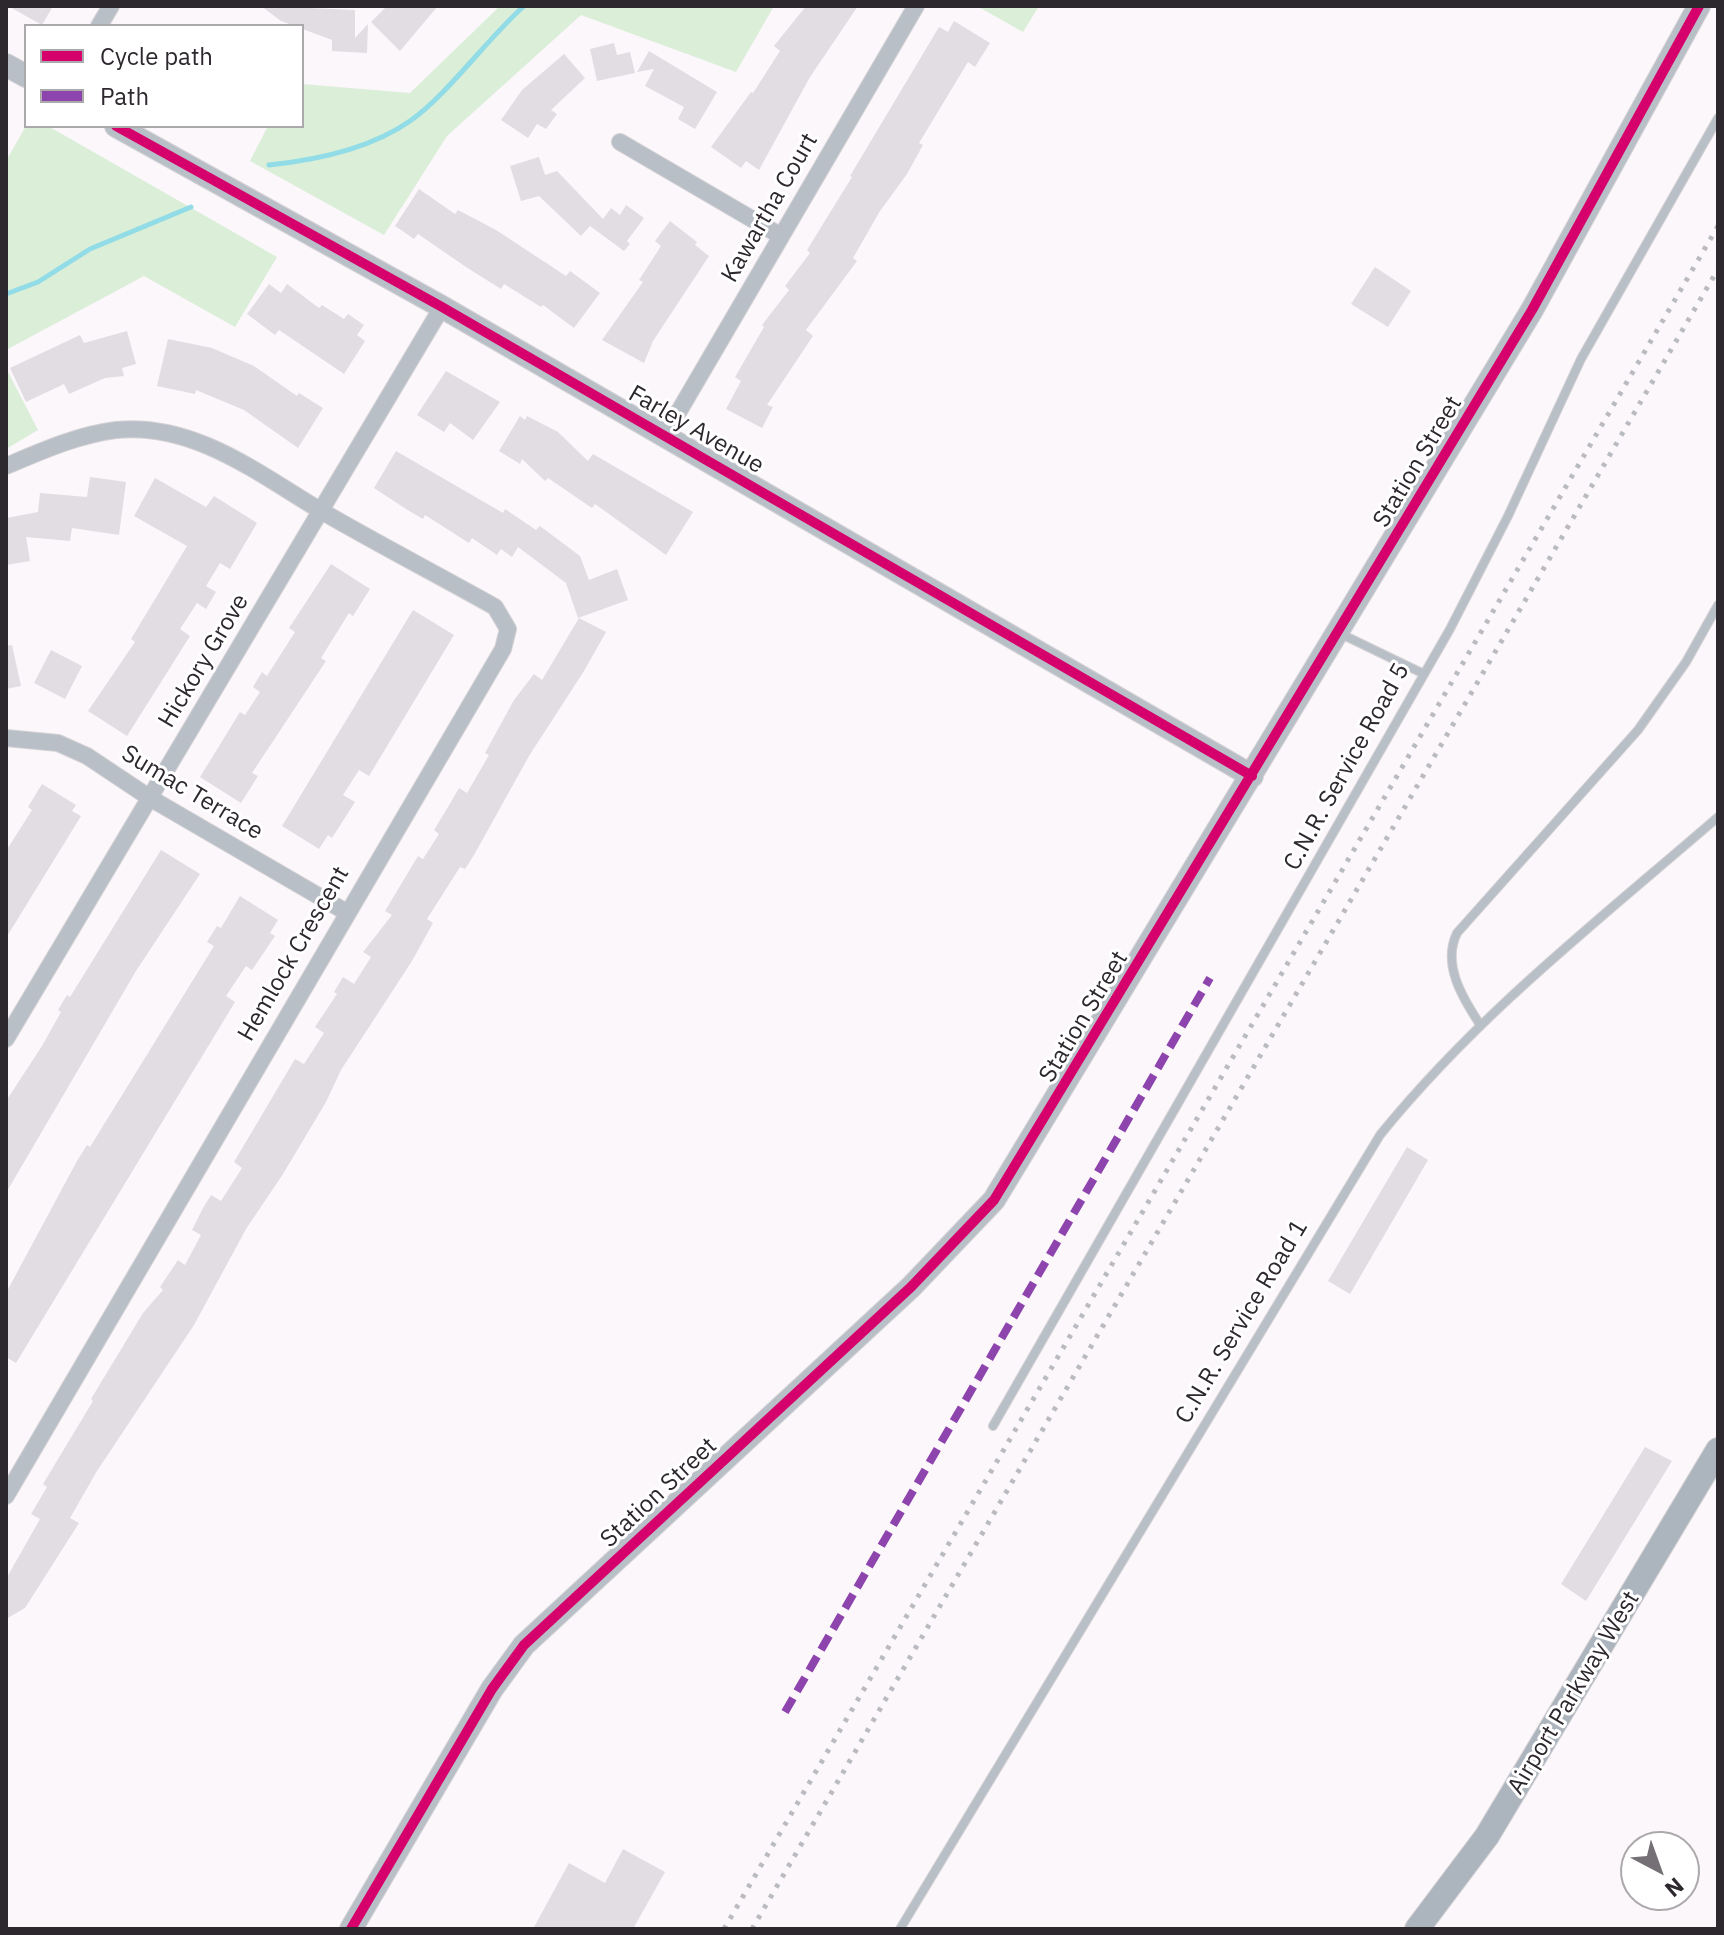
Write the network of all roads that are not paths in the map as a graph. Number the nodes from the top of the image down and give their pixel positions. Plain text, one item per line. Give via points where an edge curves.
1 (111, 6) edge
2 (916, 6) edge
3 (1699, 6) edge
4 (100, 24) edge
5 (6, 65) edge
6 (24, 75) edge
7 (1718, 118) edge
8 (120, 128) edge
9 (620, 142) dead end
10 (781, 236) junction
11 (442, 307) junction
12 (665, 435) junction
13 (6, 466) edge
14 (322, 511) junction
15 (1718, 605) edge
16 (1338, 633) junction
17 (1422, 673) junction
18 (6, 738) edge
19 (1252, 776) junction
20 (150, 798) junction
21 (1718, 817) edge
22 (346, 912) junction
23 (1479, 1023) junction
24 (6, 1039) edge
25 (993, 1426) dead end
26 (1718, 1450) edge
27 (6, 1496) edge
28 (351, 1929) edge
29 (900, 1929) edge
30 (1417, 1929) edge

1 - 4 street
2 - 10 street, Kawartha Court
3 - 16 street, Station Street via 1532,310
5 - 6 street
7 - 17 lane, C.N.R. Service Road 5 via 1581,359 1508,516
8 - 11 street, Farley Avenue
9 - 10 street
10 - 12 street, Kawartha Court
11 - 12 street, Farley Avenue
11 - 14 street, Hickory Grove
12 - 19 street, Farley Avenue
13 - 14 street via 63,442 104,433 166,433 260,471
14 - 20 street, Hickory Grove
14 - 22 street, Hemlock Crescent via 495,607 508,629 503,649
15 - 23 lane via 1638,730 1457,933 1451,963
16 - 17 lane
16 - 19 street, Station Street
17 - 25 lane, C.N.R. Service Road 5 via 1367,778
18 - 20 street, Sumac Terrace via 58,743
19 - 28 street, Station Street via 994,1200 911,1287 524,1645 492,1689
20 - 22 street, Sumac Terrace
20 - 24 street, Hickory Grove
21 - 23 lane, C.N.R. Service Road 1
22 - 27 street, Hemlock Crescent
23 - 29 lane, C.N.R. Service Road 1 via 1430,1073 1354,1175
26 - 30 main road, Airport Parkway West via 1487,1836

